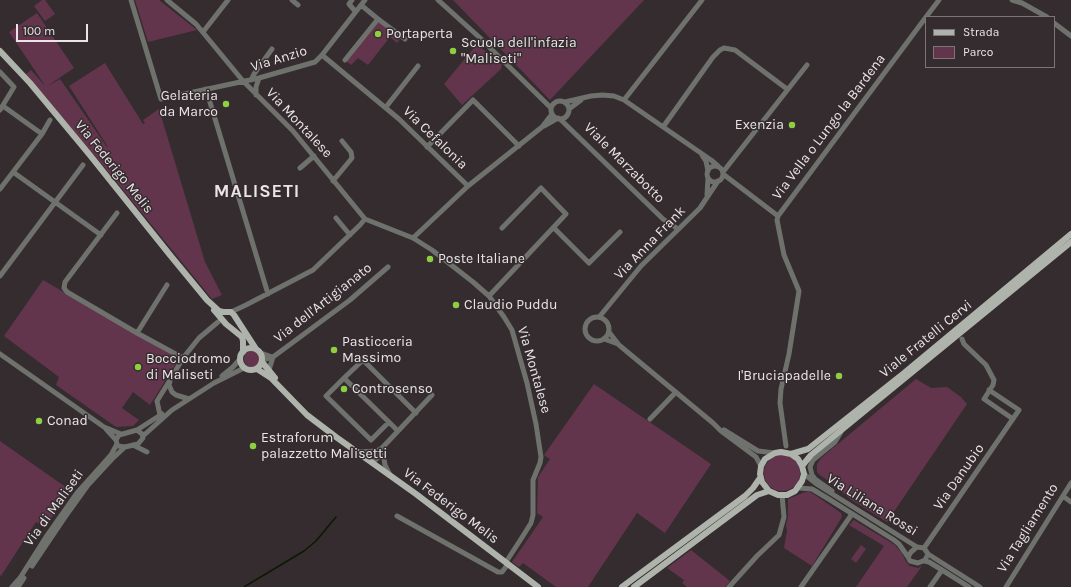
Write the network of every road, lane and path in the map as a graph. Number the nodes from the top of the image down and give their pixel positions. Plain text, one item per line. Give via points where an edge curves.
1 (131, 0) edge
2 (166, 0) edge
3 (228, 0) edge
4 (292, 0) edge
5 (352, 0) edge
6 (365, 0) edge
7 (438, 0) edge
8 (702, 0) edge
9 (939, 0) edge
10 (1012, 0) edge
11 (298, 5) dead end
12 (361, 5) junction
13 (355, 11) junction
14 (927, 16) edge
15 (1045, 16) edge
16 (925, 18) edge
17 (378, 19) junction
18 (1055, 24) edge
19 (203, 32) junction
20 (1071, 36) edge
21 (404, 39) dead end
22 (272, 49) dead end
23 (0, 51) edge
24 (322, 55) junction
25 (345, 60) dead end
26 (807, 65) dead end
27 (418, 66) dead end
28 (0, 72) edge
29 (259, 78) junction
30 (251, 80) junction
31 (243, 82) junction
32 (206, 89) junction
33 (787, 89) junction
34 (256, 95) junction
35 (583, 98) junction
36 (624, 100) junction
37 (565, 102) junction
38 (386, 107) junction
39 (2, 108) edge
40 (552, 108) junction
41 (569, 111) junction
42 (559, 118) junction
43 (50, 120) dead end
44 (542, 127) junction
45 (663, 127) junction
46 (572, 129) junction
47 (42, 134) junction
48 (342, 141) dead end
49 (519, 146) junction
50 (427, 147) junction
51 (702, 154) junction
52 (314, 156) junction
53 (83, 165) dead end
54 (300, 168) dead end
55 (708, 171) junction
56 (13, 172) junction
57 (721, 173) junction
58 (708, 178) junction
59 (333, 181) junction
60 (468, 186) junction
61 (0, 189) edge
62 (707, 196) junction
63 (55, 203) junction
64 (118, 213) dead end
65 (778, 216) junction
66 (336, 218) dead end
67 (365, 220) junction
68 (502, 228) dead end
69 (554, 228) junction
70 (678, 229) junction
71 (620, 232) dead end
72 (1071, 234) edge
73 (100, 235) junction
74 (350, 235) junction
75 (413, 238) junction
76 (1071, 242) edge
77 (388, 267) dead end
78 (0, 276) edge
79 (167, 285) dead end
80 (268, 294) junction
81 (489, 296) junction
82 (207, 300) junction
83 (609, 307) junction
84 (231, 313) junction
85 (600, 316) junction
86 (607, 320) junction
87 (221, 321) junction
88 (609, 332) junction
89 (137, 333) junction
90 (604, 339) junction
91 (962, 339) dead end
92 (619, 345) junction
93 (243, 352) junction
94 (0, 354) edge
95 (260, 356) junction
96 (273, 357) junction
97 (183, 358) junction
98 (240, 359) junction
99 (244, 368) junction
100 (257, 369) junction
101 (269, 370) junction
102 (344, 378) junction
103 (170, 380) junction
104 (214, 383) junction
105 (990, 390) junction
106 (676, 392) junction
107 (288, 395) junction
108 (432, 396) dead end
109 (190, 399) junction
110 (172, 410) junction
111 (416, 413) junction
112 (160, 415) junction
113 (650, 419) dead end
114 (1013, 419) junction
115 (389, 422) junction
116 (713, 423) junction
117 (104, 427) junction
118 (137, 430) junction
119 (398, 431) junction
120 (840, 432) junction
121 (121, 434) junction
122 (142, 438) junction
123 (116, 442) junction
124 (133, 445) junction
125 (786, 446) dead end
126 (125, 447) junction
127 (377, 451) junction
128 (382, 451) junction
129 (357, 452) junction
130 (775, 453) junction
131 (791, 454) junction
132 (372, 463) junction
133 (761, 466) junction
134 (802, 466) junction
135 (804, 474) junction
136 (390, 476) junction
137 (760, 478) junction
138 (1071, 482) edge
139 (798, 488) junction
140 (769, 492) junction
141 (782, 495) junction
142 (1063, 496) junction
143 (840, 499) junction
144 (1071, 502) edge
145 (852, 514) junction
146 (396, 516) dead end
147 (917, 547) junction
148 (924, 548) junction
149 (928, 554) junction
150 (908, 557) junction
151 (924, 561) junction
152 (507, 563) junction
153 (942, 570) junction
154 (12, 587) edge
155 (18, 587) edge
156 (538, 587) edge
157 (622, 587) edge
158 (634, 587) edge
159 (729, 587) edge
160 (801, 587) edge
161 (930, 587) edge
162 (970, 587) edge
163 (980, 587) edge
164 (1006, 587) edge

1 - 32 street, Via Anzio via 161,99
2 - 19 street, Via Montalese
3 - 19 street
4 - 11 street
5 - 13 street via 349,4
6 - 12 street, Via Anzio
7 - 40 street
8 - 36 street
9 - 14 street, Via Vella o Lungo la Bardena
10 - 15 street
12 - 13 street, Via Anzio
12 - 17 street
13 - 24 street, Via Anzio
16 - 65 street, Via Vella o Lungo la Bardena
17 - 21 street
17 - 25 street
18 - 20 street
19 - 31 street, Via Montalese
22 - 30 street
23 - 82 main road, Via Federigo Melis via 30,83
24 - 29 street, Via Anzio via 311,63
24 - 38 street, Via Cefalonia
26 - 33 street, Via Anna Frank
27 - 38 street, Via Cefalonia
28 - 39 street via 14,87
29 - 30 street, Via Anzio
29 - 34 street
30 - 31 street, Via Anzio
31 - 32 street, Via Anzio
31 - 34 street, Via Montalese
32 - 80 street
33 - 45 street via 735,50 724,48 713,57
33 - 57 street, Via Anna Frank
34 - 52 street, Via Montalese via 293,131
35 - 36 street via 602,95
35 - 37 street
35 - 41 street
36 - 45 street
37 - 40 street via 558,101
37 - 41 street
38 - 50 street, Via Cefalonia
39 - 47 street
40 - 42 street
40 - 44 street
41 - 42 street via 566,116
41 - 46 street, Viale Marzabotto
42 - 44 street
42 - 46 street, Viale Marzabotto
43 - 47 street
44 - 49 street
45 - 51 street
46 - 70 street, Viale Marzabotto via 663,219
47 - 56 street
48 - 59 street via 351,152 352,158
49 - 50 street via 473,100
49 - 60 street
50 - 60 street, Via Cefalonia
51 - 55 street
51 - 57 street
52 - 54 street
52 - 59 street, Via Montalese
53 - 63 street
55 - 57 street via 713,166
55 - 58 street
56 - 61 street
56 - 63 street
57 - 58 street via 713,181
57 - 62 street, Via Anna Frank
57 - 65 street
58 - 62 street
59 - 67 street, Via Montalese
60 - 75 street
62 - 70 street, Via Anna Frank via 700,208
63 - 73 street
63 - 78 street
64 - 73 street
65 - 125 street, Via Vella o Lungo la Bardena via 784,256 799,292 781,389 780,403
66 - 74 street
67 - 74 street
67 - 75 street, Via Montalese
68 - 69 street via 541,188 566,214
69 - 71 street via 589,263
69 - 81 street
70 - 83 street, Via Anna Frank via 625,285
72 - 131 main road, Viale Fratelli Cervi via 808,449
73 - 89 street via 65,282 64,288
74 - 80 street via 313,270
75 - 81 street, Via Montalese
76 - 120 main road, Viale Fratelli Cervi
77 - 96 street, Via dell'Artigianato via 350,300
79 - 89 street
80 - 84 street
81 - 152 street, Via Montalese via 507,321 516,341 535,417 541,458 533,480 531,523
82 - 84 main road, Via Federigo Melis via 219,311
82 - 87 main road, Via Federigo Melis
83 - 85 street, Via Anna Frank
83 - 86 street
84 - 87 main road via 223,316
84 - 95 main road, Via Federigo Melis
85 - 86 street
85 - 90 street via 588,320 585,331 592,340
86 - 88 street
87 - 93 main road, Via Federigo Melis via 242,337
87 - 97 street via 198,338
88 - 90 street
88 - 92 street
89 - 97 street
90 - 92 street
91 - 105 street via 991,374 994,380
92 - 106 street
93 - 95 main road via 249,348
93 - 98 main road
94 - 117 street
95 - 96 street, Via dell'Artigianato
95 - 100 main road
95 - 101 main road, Via Federigo Melis
96 - 101 street, Via dell'Artigianato
97 - 103 street
98 - 99 main road
98 - 104 street
99 - 100 main road
99 - 104 street
100 - 107 main road, Via Federigo Melis via 271,378
101 - 107 main road, Via Federigo Melis
102 - 111 street via 363,360
102 - 115 street
102 - 115 street via 326,396 371,440
103 - 109 street via 172,392
103 - 112 street via 157,401
104 - 109 street
105 - 114 street via 984,399
105 - 114 street via 1020,410
106 - 113 street
106 - 116 street
107 - 129 main road, Via Federigo Melis via 308,415
108 - 111 street
109 - 110 street
110 - 112 street
110 - 122 street
111 - 119 street
112 - 118 street
114 - 148 street, Via Danubio
115 - 119 street
116 - 130 street via 758,451
116 - 133 street via 756,457
117 - 121 street
117 - 123 street
118 - 121 street
118 - 122 street via 140,431
119 - 128 street
120 - 134 main road, Viale Fratelli Cervi
120 - 143 street via 835,442 813,460 810,467 815,479
121 - 123 street, Via di Maliseti
122 - 124 street via 138,444
122 - 124 street via 147,452
123 - 126 street via 118,446
123 - 154 street, Via di Maliseti via 108,458 77,493
124 - 126 street
126 - 155 street, Via di Maliseti via 75,502
127 - 128 street
127 - 129 street
127 - 132 street
128 - 132 street
128 - 136 street
129 - 132 main road, Via Federigo Melis
130 - 131 main road, Viale Fratelli Cervi
130 - 133 main road
131 - 134 main road
132 - 136 main road, Via Federigo Melis
133 - 137 main road
134 - 135 main road
135 - 139 main road
135 - 143 street, Via Liliana Rossi
136 - 152 main road, Via Federigo Melis
137 - 140 main road
137 - 157 main road via 744,496
138 - 142 street, Via Tagliamento
139 - 141 main road
139 - 145 street, Via Liliana Rossi via 812,489
140 - 141 main road
140 - 158 main road via 757,495
141 - 159 street via 784,517 779,535
142 - 144 street
142 - 164 street, Via Tagliamento
143 - 147 street, Via Liliana Rossi
145 - 150 street, Via Liliana Rossi via 894,540
145 - 160 street
146 - 152 street via 498,572 502,572
147 - 148 street, Via Liliana Rossi
147 - 150 street, Via Liliana Rossi
148 - 149 street, Via Liliana Rossi
149 - 151 street
149 - 163 street, Via Liliana Rossi
150 - 151 street, Via Liliana Rossi via 913,563
151 - 153 street, Via Liliana Rossi
152 - 156 main road
153 - 161 street
153 - 162 street, Via Liliana Rossi

